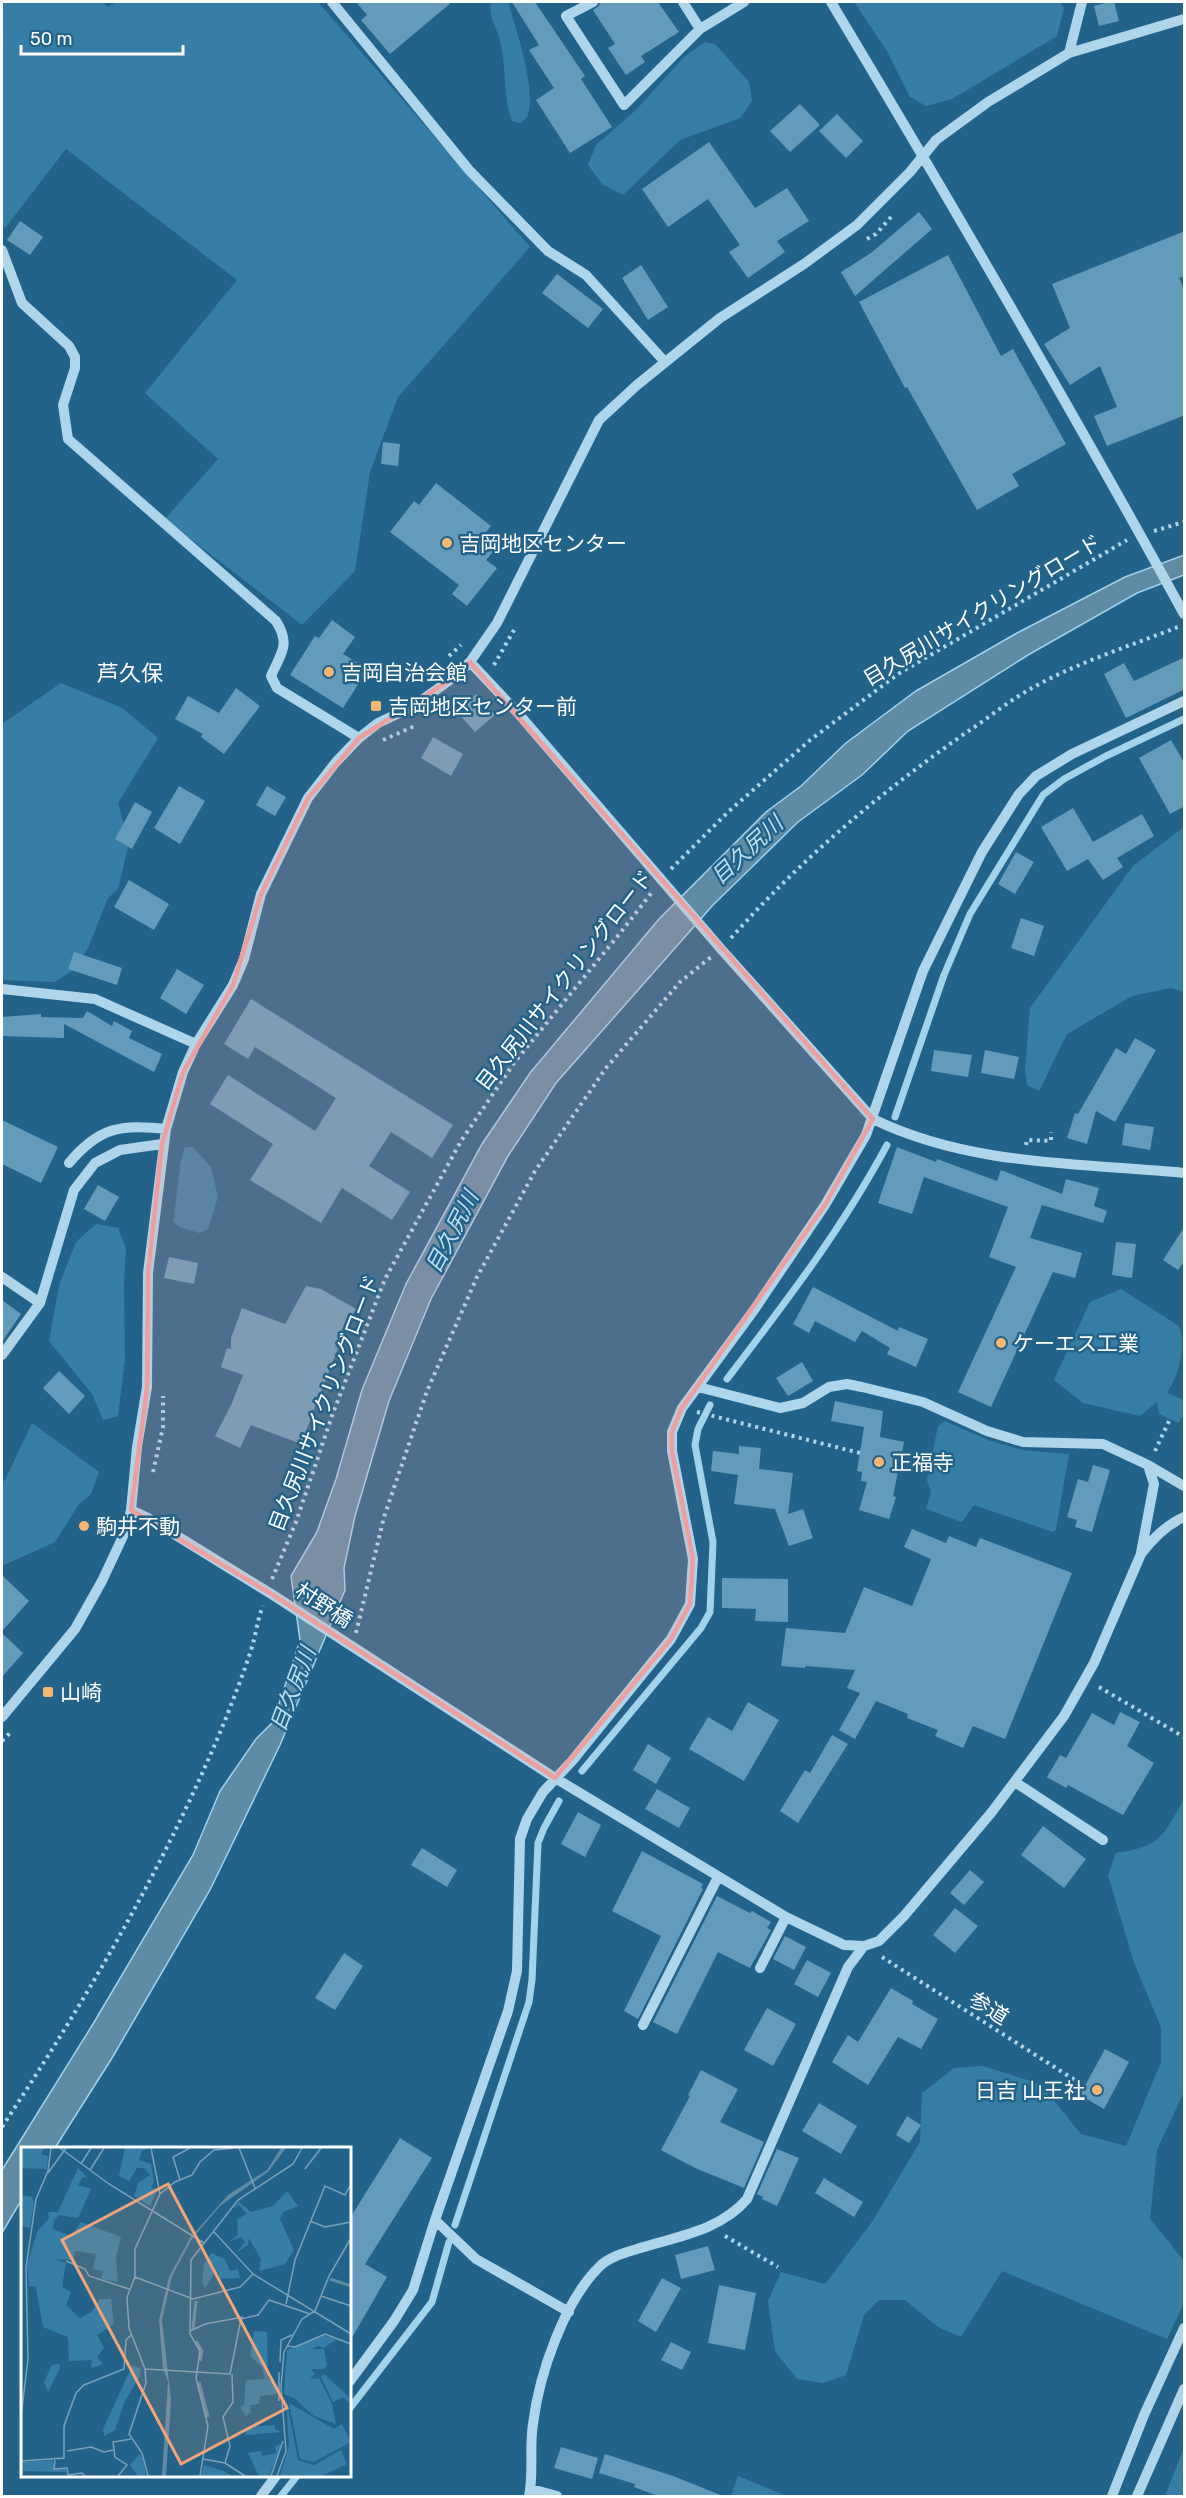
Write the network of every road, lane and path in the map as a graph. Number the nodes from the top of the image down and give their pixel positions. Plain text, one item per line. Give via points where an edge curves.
1 (332, 2) edge
2 (593, 2) edge
3 (683, 2) edge
4 (744, 2) edge
5 (831, 2) edge
6 (1082, 2) edge
7 (1185, 19) edge
8 (700, 30) junction
9 (1069, 53) junction
10 (922, 155) junction
11 (897, 209) dead end
12 (866, 240) dead end
13 (2, 250) edge
14 (665, 362) junction
15 (1185, 522) edge
16 (1141, 535) junction
17 (1185, 614) edge
18 (518, 621) dead end
19 (1185, 624) edge
20 (470, 662) junction
21 (483, 676) junction
22 (1185, 701) edge
23 (424, 721) dead end
24 (359, 738) junction
25 (376, 744) dead end
26 (664, 881) junction
27 (721, 949) junction
28 (2, 989) edge
29 (196, 1044) junction
30 (873, 1119) junction
31 (166, 1129) junction
32 (162, 1144) junction
33 (69, 1163) dead end
34 (1185, 1173) edge
35 (2, 1277) edge
36 (40, 1303) junction
37 (2, 1354) edge
38 (698, 1388) junction
39 (163, 1395) dead end
40 (696, 1412) dead end
41 (1170, 1419) dead end
42 (860, 1453) dead end
43 (1148, 1465) junction
44 (150, 1483) dead end
45 (1185, 1486) edge
46 (131, 1510) junction
47 (1185, 1517) edge
48 (1141, 1554) junction
49 (271, 1593) junction
50 (354, 1642) junction
51 (1085, 1679) junction
52 (2, 1717) edge
53 (1185, 1737) edge
54 (555, 1778) junction
55 (1015, 1782) junction
56 (1103, 1840) dead end
57 (718, 1876) junction
58 (786, 1917) junction
59 (864, 1946) junction
60 (881, 1956) dead end
61 (760, 1968) dead end
62 (643, 2025) dead end
63 (1081, 2085) dead end
64 (2, 2127) edge
65 (435, 2220) junction
66 (713, 2226) junction
67 (778, 2267) dead end
68 (569, 2312) junction
69 (1185, 2328) edge
70 (351, 2380) edge
71 (1185, 2389) edge
72 (275, 2477) edge
73 (530, 2493) edge
74 (261, 2496) edge
75 (557, 2496) edge
76 (1112, 2496) edge
77 (1137, 2496) edge

1 - 14 street via 469,170 548,251 586,275
2 - 8 street via 566,16 624,105
3 - 8 street
4 - 8 street
5 - 10 street
6 - 9 street
7 - 9 street
9 - 10 street via 988,102
10 - 14 street via 857,225 720,318
10 - 16 street
11 - 12 path
13 - 24 street via 22,303 69,346 75,357 63,405 68,439 276,621 284,634 283,648 270,676 277,688
14 - 20 street via 599,420 496,623
15 - 16 path, 目久尻川サイクリングロード
16 - 17 street
16 - 26 path, 目久尻川サイクリングロード via 1082,565 898,674 809,741 728,812
18 - 21 path via 498,660
19 - 27 path via 1028,690 905,775 812,855
20 - 21 street
20 - 24 street via 450,680
21 - 26 street
22 - 30 street via 1072,754 1036,776 1019,794 982,852 923,971
23 - 25 path
24 - 29 street via 308,798 261,894 233,985
26 - 27 street
26 - 49 path, 目久尻川サイクリングロード via 513,1063 462,1141 385,1280 333,1413
27 - 30 street
27 - 50 path via 680,982 606,1068 535,1171 477,1277 427,1391 384,1517
28 - 29 street via 95,999
29 - 31 street
30 - 34 street via 903,1134 1024,1161
30 - 38 street via 825,1205
31 - 32 street
31 - 33 street via 117,1127 82,1147
32 - 36 street via 120,1150 96,1163 74,1190
32 - 46 street via 148,1273 147,1387
35 - 36 street
36 - 37 street
38 - 43 street via 780,1408 803,1403 829,1388 847,1384 923,1402 987,1431 1023,1442 1103,1444
38 - 54 street via 682,1408 672,1432 672,1451 693,1559 690,1604 670,1639
39 - 44 path via 163,1427
40 - 42 path
41 - 43 path
43 - 45 street
43 - 48 street via 1154,1484
46 - 49 street, 村野橋
46 - 52 street via 102,1581 75,1629
47 - 48 street via 1167,1527
48 - 51 street
49 - 50 street, 村野橋
49 - 64 path, 目久尻川サイクリングロード via 226,1718 175,1832 116,1945
50 - 54 street, 村野橋
51 - 53 path
51 - 55 street via 1064,1716
54 - 57 street, 村野橋
54 - 65 street via 527,1819 520,1839 514,1989
55 - 56 street
55 - 59 street via 903,1916 879,1941
57 - 58 street, 村野橋
57 - 62 street
58 - 59 street, 村野橋 via 844,1945
58 - 61 street
59 - 66 street via 848,1967 747,2199 734,2214
60 - 63 path, 参道
65 - 68 street via 476,2259
65 - 70 street via 413,2290
66 - 67 path
66 - 68 street via 623,2253 602,2264
68 - 73 street via 541,2381 532,2424
69 - 76 street
71 - 77 street
72 - 74 street
73 - 75 street

